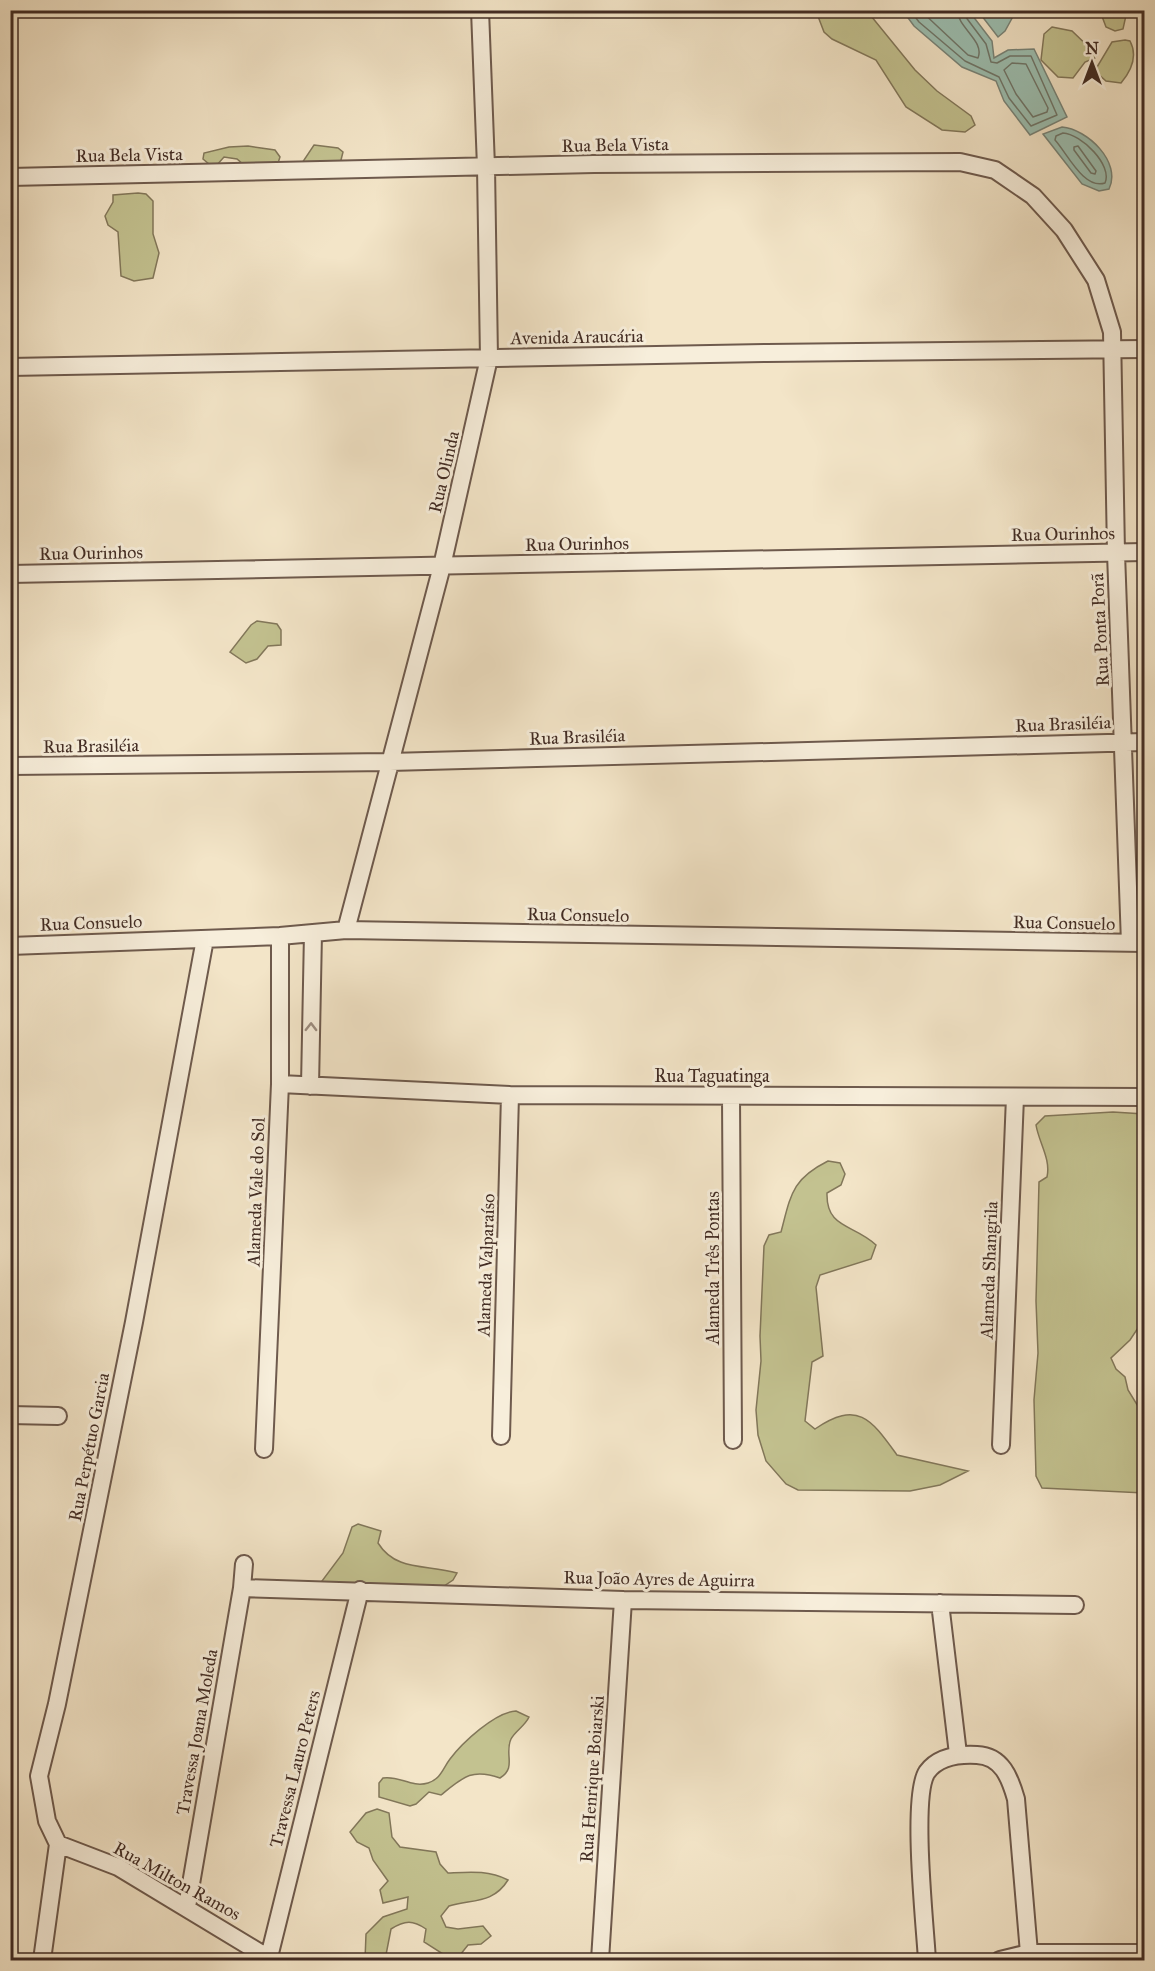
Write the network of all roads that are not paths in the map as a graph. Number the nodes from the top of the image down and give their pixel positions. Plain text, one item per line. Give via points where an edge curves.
1 (480, 10) edge
2 (486, 167) junction
3 (10, 177) edge
4 (1144, 349) edge
5 (1114, 350) junction
6 (489, 358) junction
7 (10, 367) edge
8 (1144, 552) edge
9 (1116, 553) junction
10 (442, 566) junction
11 (10, 574) edge
12 (1124, 742) junction
13 (1144, 742) edge
14 (390, 762) junction
15 (10, 766) edge
16 (346, 930) junction
17 (313, 933) junction
18 (280, 936) junction
19 (205, 939) junction
20 (1137, 943) edge
21 (10, 946) edge
22 (280, 1084) junction
23 (310, 1086) junction
24 (510, 1095) junction
25 (731, 1096) junction
26 (1144, 1096) edge
27 (1015, 1097) junction
28 (10, 1415) edge
29 (58, 1416) dead end
30 (501, 1436) dead end
31 (733, 1440) dead end
32 (1001, 1445) dead end
33 (264, 1449) dead end
34 (244, 1564) dead end
35 (242, 1588) junction
36 (360, 1590) junction
37 (623, 1600) junction
38 (940, 1603) junction
39 (1075, 1605) dead end
40 (958, 1754) junction
41 (58, 1844) junction
42 (187, 1907) junction
43 (1029, 1953) junction
44 (1144, 1953) edge
45 (270, 1959) edge
46 (42, 1960) edge
47 (600, 1960) edge
48 (927, 1960) edge
49 (1000, 1960) edge

1 - 2 street, Rua Olinda
2 - 3 street, Rua Bela Vista
2 - 5 street, Rua Bela Vista via 960,162 981,165 1033,196 1064,230 1096,280
2 - 6 street, Rua Olinda
4 - 5 street, Avenida Araucária
5 - 6 street, Avenida Araucária
5 - 9 street, Rua Ponta Porã
6 - 7 street, Avenida Araucária
6 - 10 street, Rua Olinda
8 - 9 street, Rua Ourinhos
9 - 10 street, Rua Ourinhos
9 - 12 street, Rua Ponta Porã
10 - 11 street, Rua Ourinhos
10 - 14 street, Rua Olinda
12 - 13 street, Rua Brasiléia
12 - 14 street, Rua Brasiléia
12 - 20 street, Rua Ponta Porã
14 - 15 street, Rua Brasiléia
14 - 16 street, Rua Olinda
16 - 17 street, Rua Consuelo
16 - 20 street, Rua Consuelo
17 - 18 street, Rua Consuelo
23 -> 17 street
18 - 19 street, Rua Consuelo
18 - 22 street, Alameda Vale do Sol
19 - 21 street, Rua Consuelo
19 - 41 street, Rua Perpétuo Garcia via 134,1322 39,1776 47,1821
22 - 23 street, Rua Taguatinga
22 - 33 street, Alameda Vale do Sol
23 - 24 street, Rua Taguatinga
24 - 25 street, Rua Taguatinga
24 - 30 street, Alameda Valparaíso
25 - 27 street, Rua Taguatinga
25 - 31 street, Alameda Três Pontas
26 - 27 street, Rua Taguatinga
27 - 32 street, Alameda Shangrila
28 - 29 street
34 - 35 street, Travessa Joana Moleda
35 - 36 street, Rua João Ayres de Aguirra
35 - 42 street, Travessa Joana Moleda
36 - 37 street, Rua João Ayres de Aguirra
36 - 45 street, Travessa Lauro Peters
37 - 38 street, Rua João Ayres de Aguirra
37 - 47 street, Rua Henrique Boiarski
38 - 39 street, Rua João Ayres de Aguirra
38 - 40 street
40 - 43 street via 984,1755 998,1762 1010,1777 1016,1800
40 - 48 street via 934,1765 926,1774 919,1802
41 - 42 street, Rua Milton Ramos via 118,1867
41 - 46 street
42 - 45 street, Rua Milton Ramos
43 - 44 street
43 - 49 street

